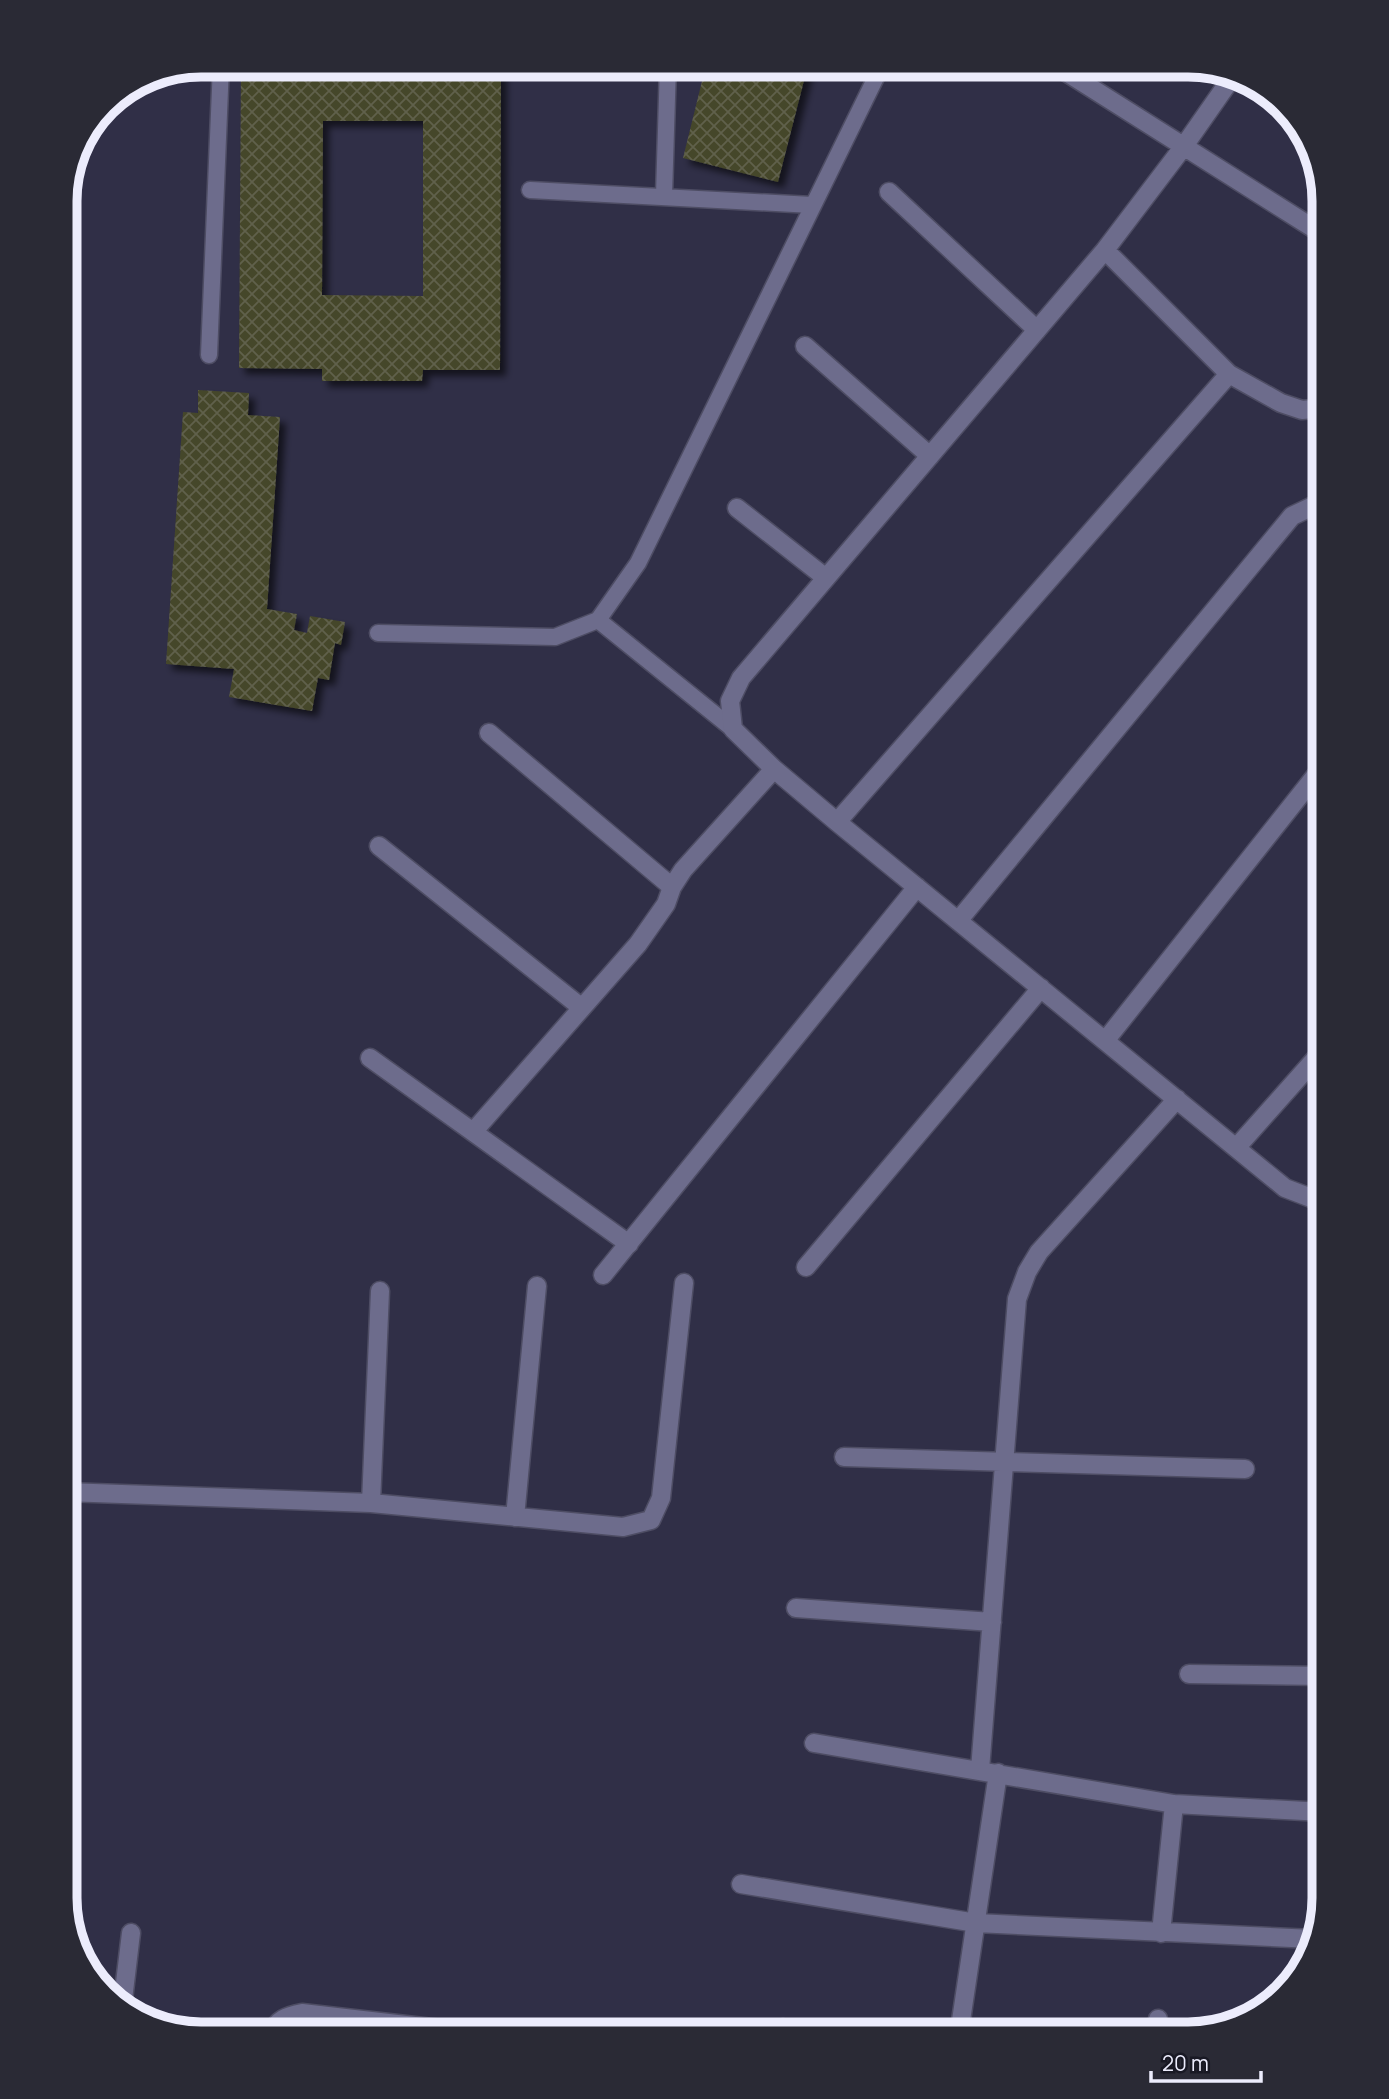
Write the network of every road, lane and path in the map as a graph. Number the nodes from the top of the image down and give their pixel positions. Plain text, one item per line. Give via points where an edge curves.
1 (220, 77) edge
2 (668, 77) edge
3 (876, 77) edge
4 (1080, 77) edge
5 (1228, 84) edge
6 (1184, 146) junction
7 (530, 190) dead end
8 (889, 192) dead end
9 (664, 195) junction
10 (812, 205) junction
11 (1312, 227) edge
12 (1105, 250) junction
13 (1037, 330) junction
14 (805, 346) dead end
15 (209, 355) dead end
16 (1229, 373) junction
17 (1312, 409) edge
18 (930, 456) junction
19 (1312, 507) edge
20 (737, 509) dead end
21 (826, 579) junction
22 (598, 620) junction
23 (378, 633) dead end
24 (733, 729) junction
25 (489, 733) dead end
26 (774, 769) junction
27 (1312, 780) edge
28 (837, 822) junction
29 (379, 846) dead end
30 (672, 887) junction
31 (917, 887) junction
32 (958, 921) junction
33 (1041, 988) junction
34 (582, 1008) junction
35 (1105, 1041) junction
36 (370, 1058) dead end
37 (1312, 1062) edge
38 (1177, 1099) junction
39 (473, 1132) junction
40 (1236, 1148) junction
41 (1312, 1198) edge
42 (629, 1244) junction
43 (806, 1267) dead end
44 (603, 1275) dead end
45 (684, 1283) dead end
46 (537, 1286) dead end
47 (380, 1292) dead end
48 (844, 1457) dead end
49 (1004, 1461) junction
50 (1245, 1469) dead end
51 (77, 1492) edge
52 (371, 1503) junction
53 (515, 1517) junction
54 (796, 1608) dead end
55 (992, 1622) junction
56 (1189, 1674) dead end
57 (1312, 1676) edge
58 (814, 1743) dead end
59 (989, 1772) junction
60 (1174, 1804) junction
61 (1312, 1811) edge
62 (741, 1884) dead end
63 (976, 1923) junction
64 (131, 1933) dead end
65 (1161, 1933) junction
66 (1305, 1939) edge
67 (124, 1995) edge
68 (279, 2022) edge
69 (380, 2022) edge
70 (961, 2022) edge

1 - 15 lane
2 - 9 lane
3 - 10 lane
4 - 6 street
5 - 6 street
6 - 11 street
6 - 12 street
7 - 9 lane
8 - 13 street
9 - 10 lane
10 - 22 lane via 638,563
12 - 13 street
12 - 16 street
13 - 18 street
14 - 18 street
16 - 17 street via 1281,403
16 - 28 street
18 - 21 street
19 - 32 street via 1292,516
20 - 21 street
21 - 24 street via 741,678 730,701
22 - 23 lane via 555,637
22 - 24 lane
24 - 26 street
25 - 30 street
26 - 28 street
26 - 30 street
27 - 35 street
28 - 31 street
29 - 34 street
30 - 34 street via 666,904 638,944
31 - 32 street
31 - 42 street
32 - 33 street
33 - 35 street
33 - 43 street
34 - 39 street
35 - 38 street
36 - 39 street
37 - 40 street
38 - 40 street
38 - 49 street via 1039,1252 1027,1272 1017,1299
39 - 42 street
40 - 41 street via 1285,1188
42 - 44 street
45 - 53 street via 661,1498 651,1520 623,1527
46 - 53 street
47 - 52 street
48 - 49 street
49 - 50 street
49 - 55 street
51 - 52 street
52 - 53 street
54 - 55 street
55 - 59 street
56 - 57 street
58 - 59 street
59 - 60 street
59 - 63 street
60 - 61 street
60 - 65 street
62 - 63 street
63 - 65 street
63 - 70 street
64 - 67 street
65 - 66 street
68 - 69 street via 302,2013

